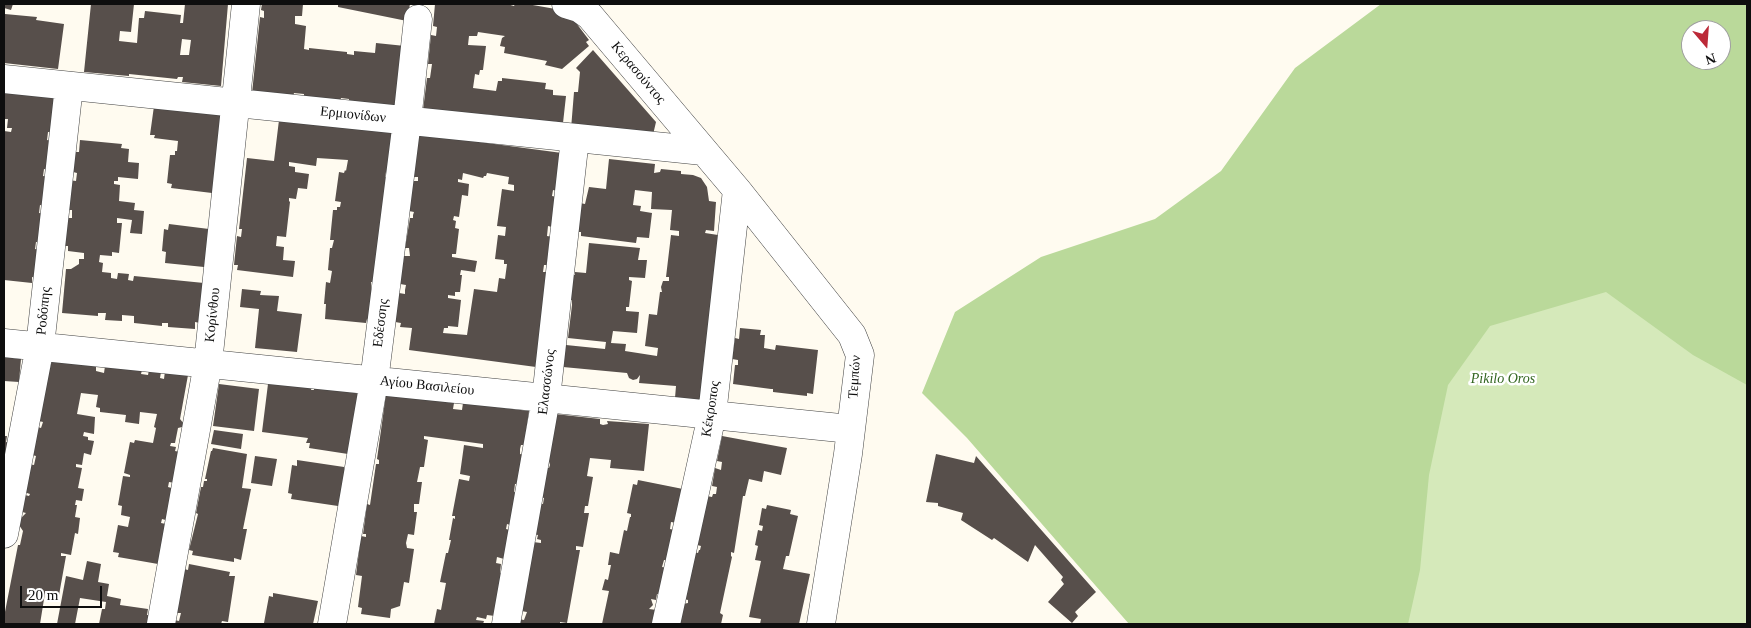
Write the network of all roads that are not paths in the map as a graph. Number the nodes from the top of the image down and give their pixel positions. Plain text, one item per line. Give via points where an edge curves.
1 (246, 4) edge
2 (566, 4) edge
3 (418, 19) dead end
4 (4, 79) edge
5 (69, 86) junction
6 (236, 103) junction
7 (407, 121) junction
8 (575, 138) junction
9 (703, 151) junction
10 (737, 190) junction
11 (4, 343) edge
12 (40, 346) junction
13 (208, 363) junction
14 (374, 381) junction
15 (546, 398) junction
16 (712, 415) junction
17 (850, 429) junction
18 (4, 534) edge
19 (161, 624) edge
20 (332, 624) edge
21 (506, 624) edge
22 (666, 624) edge
23 (821, 624) edge

1 - 6 street, Κορίνθου
2 - 9 street, Κερασούντος via 590,16
3 - 7 street, Εδέσσης
4 - 5 street, Ερμιονίδων
5 - 6 street, Ερμιονίδων
5 - 12 street, Ροδόπης
6 - 7 street, Ερμιονίδων
6 - 13 street, Κορίνθου
7 - 8 street, Ερμιονίδων
7 - 14 street, Εδέσσης
8 - 9 street, Ερμιονίδων
8 - 15 street, Ελασσώνος
9 - 10 street, Τεμπών
10 - 16 street, Κέκροπος
10 - 17 street, Τεμπών via 852,335 860,355
11 - 12 street, Αγίου Βασιλείου
12 - 13 street, Αγίου Βασιλείου
12 - 18 street, Ροδόπης
13 - 14 street, Αγίου Βασιλείου
13 - 19 street, Κορίνθου
14 - 15 street, Αγίου Βασιλείου
14 - 20 street, Εδέσσης
15 - 16 street, Αγίου Βασιλείου
15 - 21 street, Ελασσώνος
16 - 17 street, Αγίου Βασιλείου
16 - 22 street, Κέκροπος
17 - 23 street, Τεμπών

